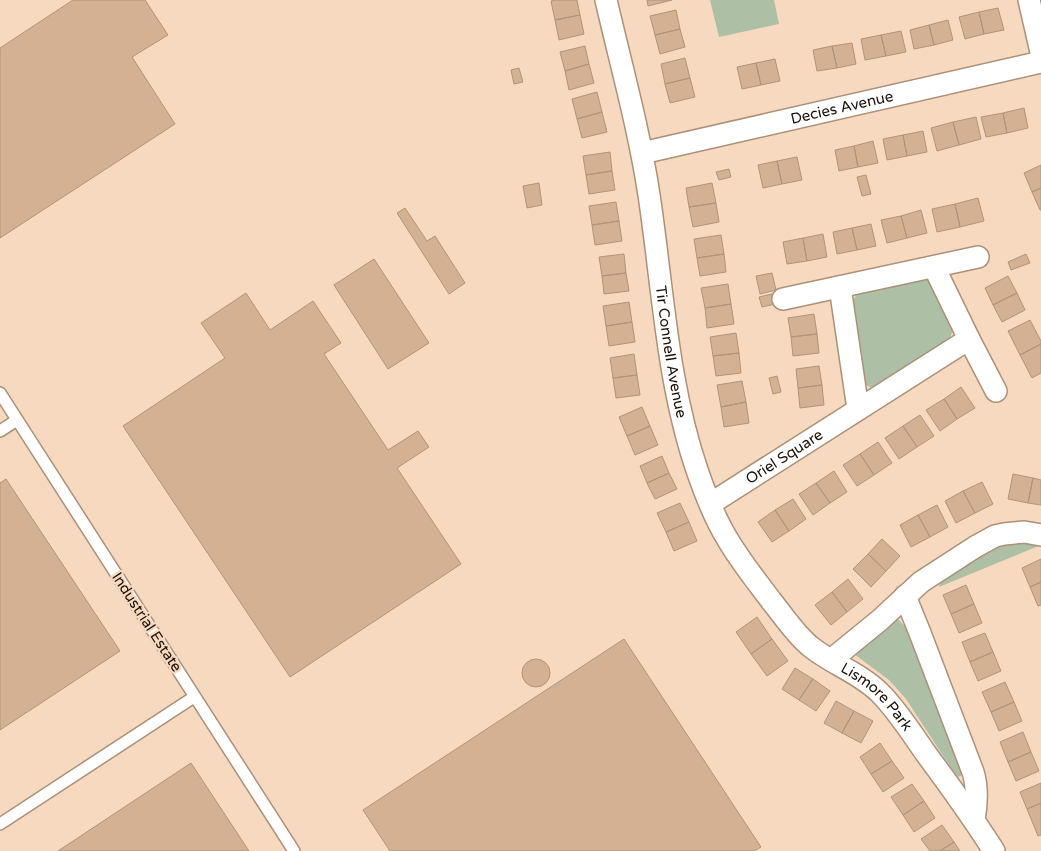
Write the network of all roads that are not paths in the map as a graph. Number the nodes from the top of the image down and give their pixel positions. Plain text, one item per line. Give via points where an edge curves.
1 (606, 0) edge
2 (1029, 0) edge
3 (1041, 52) edge
4 (1041, 62) edge
5 (642, 153) junction
6 (978, 257) dead end
7 (934, 267) junction
8 (840, 287) junction
9 (783, 299) dead end
10 (968, 339) junction
11 (996, 391) dead end
12 (0, 393) edge
13 (858, 409) junction
14 (17, 420) junction
15 (0, 431) edge
16 (710, 504) junction
17 (1041, 535) edge
18 (905, 596) junction
19 (831, 660) junction
20 (194, 697) junction
21 (974, 820) junction
22 (0, 824) edge
23 (294, 851) edge
24 (994, 851) edge

1 - 5 street, Tir Connell Avenue
2 - 3 street
4 - 5 street, Decies Avenue
5 - 16 street, Tir Connell Avenue via 677,396 689,445
6 - 7 street
7 - 8 street
7 - 10 street
8 - 9 street
8 - 13 street
10 - 11 street
10 - 13 street, Oriel Square
12 - 14 lane, Industrial Estate
13 - 16 street, Oriel Square
14 - 15 lane
14 - 20 lane, Industrial Estate
16 - 19 street, Tir Connell Avenue via 722,530 758,584 800,637
17 - 18 street, Lismore Park via 1014,532 995,536 930,576
18 - 19 street, Lismore Park
18 - 21 street via 976,782
19 - 21 street, Lismore Park via 873,686 888,702
20 - 22 lane
20 - 23 lane, Industrial Estate
21 - 24 street, Lismore Park

